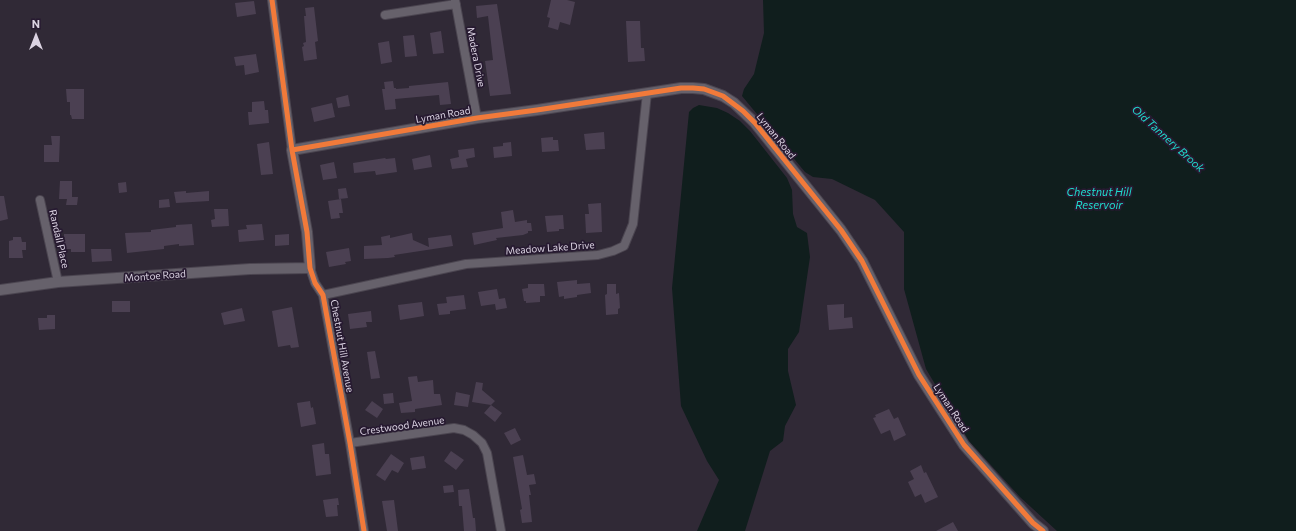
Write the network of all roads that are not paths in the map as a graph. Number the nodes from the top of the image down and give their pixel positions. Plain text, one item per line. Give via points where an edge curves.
1 (272, 0) edge
2 (456, 2) edge
3 (385, 15) dead end
4 (648, 93) junction
5 (477, 118) junction
6 (292, 150) junction
7 (40, 200) dead end
8 (310, 268) junction
9 (58, 282) junction
10 (0, 290) edge
11 (323, 295) junction
12 (350, 443) junction
13 (364, 531) edge
14 (501, 531) edge
15 (1043, 531) edge

1 - 6 street, Chestnut Hill Avenue
2 - 3 street
2 - 5 street, Madera Drive
4 - 5 street, Lyman Road
4 - 11 street, Meadow Lake Drive via 633,224 624,246 598,254 466,264
4 - 15 street, Lyman Road via 681,88 704,90 723,96 734,103 755,123 852,245 919,375 964,445
5 - 6 street, Lyman Road
6 - 8 street, Chestnut Hill Avenue via 307,232
7 - 9 street, Randall Place
8 - 9 street, Montoe Road
8 - 11 street, Chestnut Hill Avenue via 315,283
9 - 10 street, Montoe Road
11 - 12 street, Chestnut Hill Avenue
12 - 13 street, Chestnut Hill Avenue
12 - 14 street, Crestwood Avenue via 454,428 473,435 482,443 487,453

